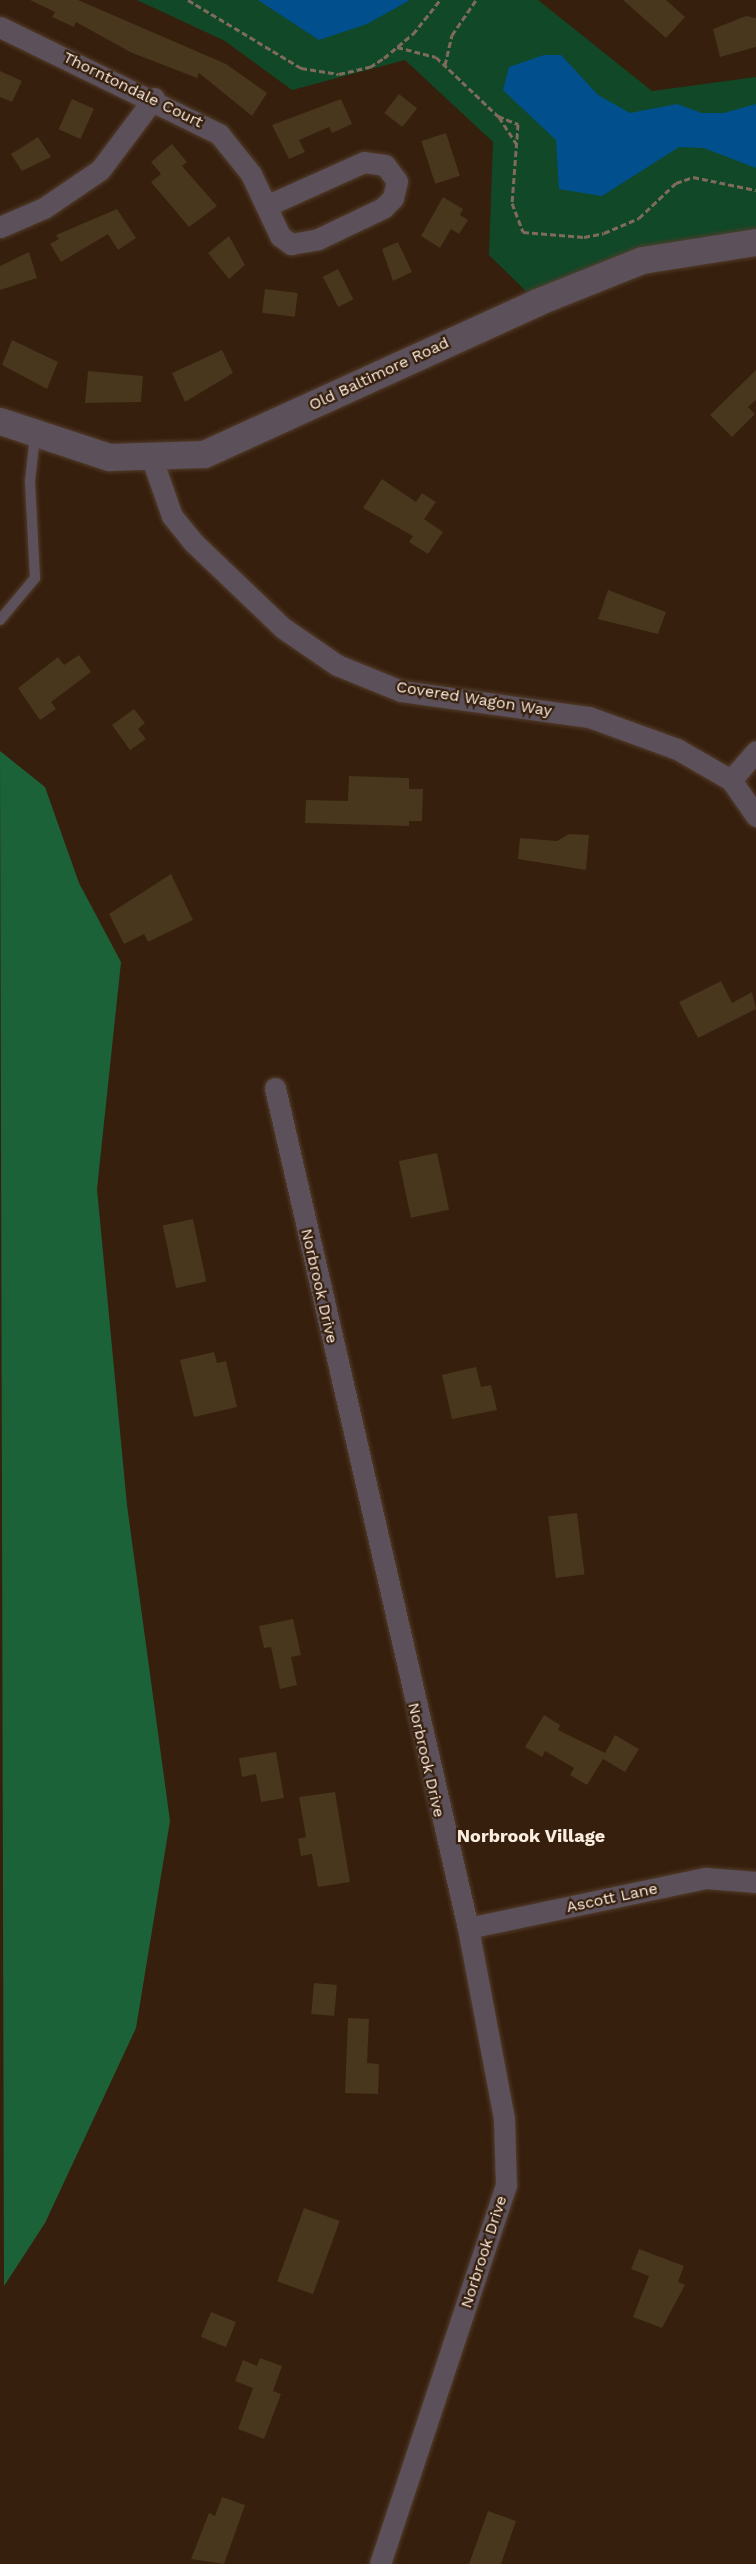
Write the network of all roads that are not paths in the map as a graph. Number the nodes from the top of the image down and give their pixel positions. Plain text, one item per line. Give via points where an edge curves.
1 (0, 27) edge
2 (154, 98) junction
3 (266, 206) junction
4 (0, 227) edge
5 (756, 242) edge
6 (0, 421) edge
7 (36, 436) junction
8 (152, 459) junction
9 (0, 620) edge
10 (756, 751) edge
11 (731, 780) junction
12 (756, 816) edge
13 (275, 1088) dead end
14 (756, 1882) edge
15 (468, 1928) junction
16 (380, 2564) edge

1 - 2 street, Thorntondale Court
2 - 3 street, Thorntondale Court via 219,134 251,174
2 - 4 street via 100,170 44,208
3 - 3 street, Thorntondale Court via 284,241 301,244 383,208 393,198 397,181 385,165 364,162
5 - 8 street, Old Baltimore Road via 642,260 537,302 204,454
6 - 7 street, Old Baltimore Road
7 - 8 street, Old Baltimore Road via 109,457
7 - 9 lane via 30,481 36,578
8 - 11 street, Covered Wagon Way via 172,516 194,543 283,628 338,665 401,691 590,717 677,749
10 - 11 street
11 - 12 street, Covered Wagon Way
13 - 15 street, Norbrook Drive
14 - 15 street, Ascott Lane via 706,1878
15 - 16 street, Norbrook Drive via 504,2119 506,2185

